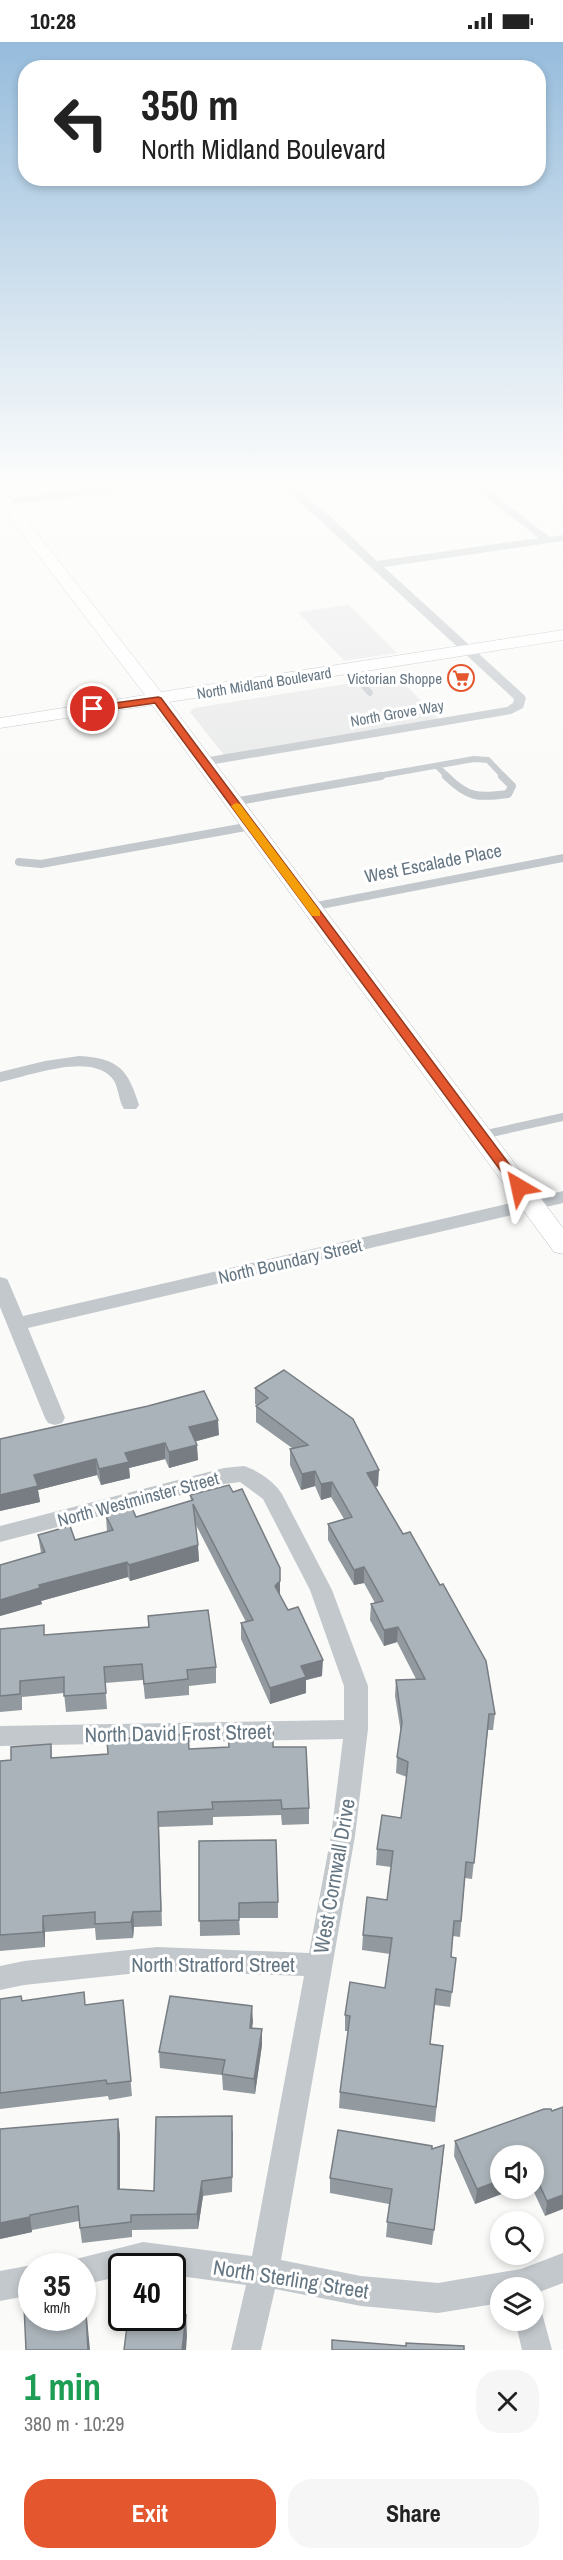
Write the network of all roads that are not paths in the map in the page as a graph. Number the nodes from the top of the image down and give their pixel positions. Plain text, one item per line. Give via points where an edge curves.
1 (72, 589) edge
2 (400, 589) edge
3 (563, 635) edge
4 (468, 650) junction
5 (349, 669) junction
6 (370, 693) dead end
7 (158, 700) junction
8 (0, 723) edge
9 (203, 762) junction
10 (436, 766) junction
11 (233, 802) junction
12 (250, 826) junction
13 (563, 858) edge
14 (19, 862) dead end
15 (311, 907) junction
16 (0, 1077) edge
17 (130, 1105) dead end
18 (563, 1117) edge
19 (482, 1135) junction
20 (563, 1197) edge
21 (532, 1204) junction
22 (563, 1246) edge
23 (0, 1283) edge
24 (17, 1324) junction
25 (55, 1418) dead end
26 (271, 1494) joint
27 (0, 1534) edge
28 (356, 1729) junction
29 (0, 1736) edge
30 (318, 1965) junction
31 (0, 1978) edge
32 (96, 2267) edge
33 (563, 2268) edge
34 (264, 2272) junction
35 (538, 2277) edge
36 (18, 2283) edge
37 (0, 2286) edge
38 (490, 2290) edge
39 (533, 2331) edge
40 (246, 2350) edge
41 (537, 2350) edge

1 - 7 street
2 - 4 street
3 - 4 street, North Midland Boulevard
4 - 5 street, North Midland Boulevard
4 - 9 street, North Grove Way via 520,698 519,705 511,710
5 - 6 lane
5 - 7 street, North Midland Boulevard
7 - 8 street, North Midland Boulevard
7 - 9 street
9 - 11 street
10 - 10 lane via 488,760 512,786 508,794 472,797 465,795
10 - 11 lane
11 - 12 street
12 - 14 lane via 41,864
12 - 15 street
13 - 15 street, West Escalade Place
15 - 19 street
16 - 17 street via 58,1063 91,1060 108,1065 121,1077
18 - 19 lane
19 - 21 street
20 - 21 street, North Boundary Street
21 - 22 street
21 - 24 street, North Boundary Street
23 - 24 street
24 - 25 street
26 - 27 street, North Westminster Street via 244,1474 224,1476
26 - 28 street, West Cornwall Drive via 337,1629 356,1686
28 - 29 street, North David Frost Street
28 - 30 street, West Cornwall Drive via 342,1836
30 - 31 street, North Stratford Street via 157,1959
30 - 34 street, West Cornwall Drive
32 - 34 street, North Sterling Street via 143,2257
33 - 35 street, North Sterling Street
34 - 38 street, North Sterling Street via 361,2292 438,2298
34 - 40 street, West Cornwall Drive
36 - 37 street
39 - 41 street

